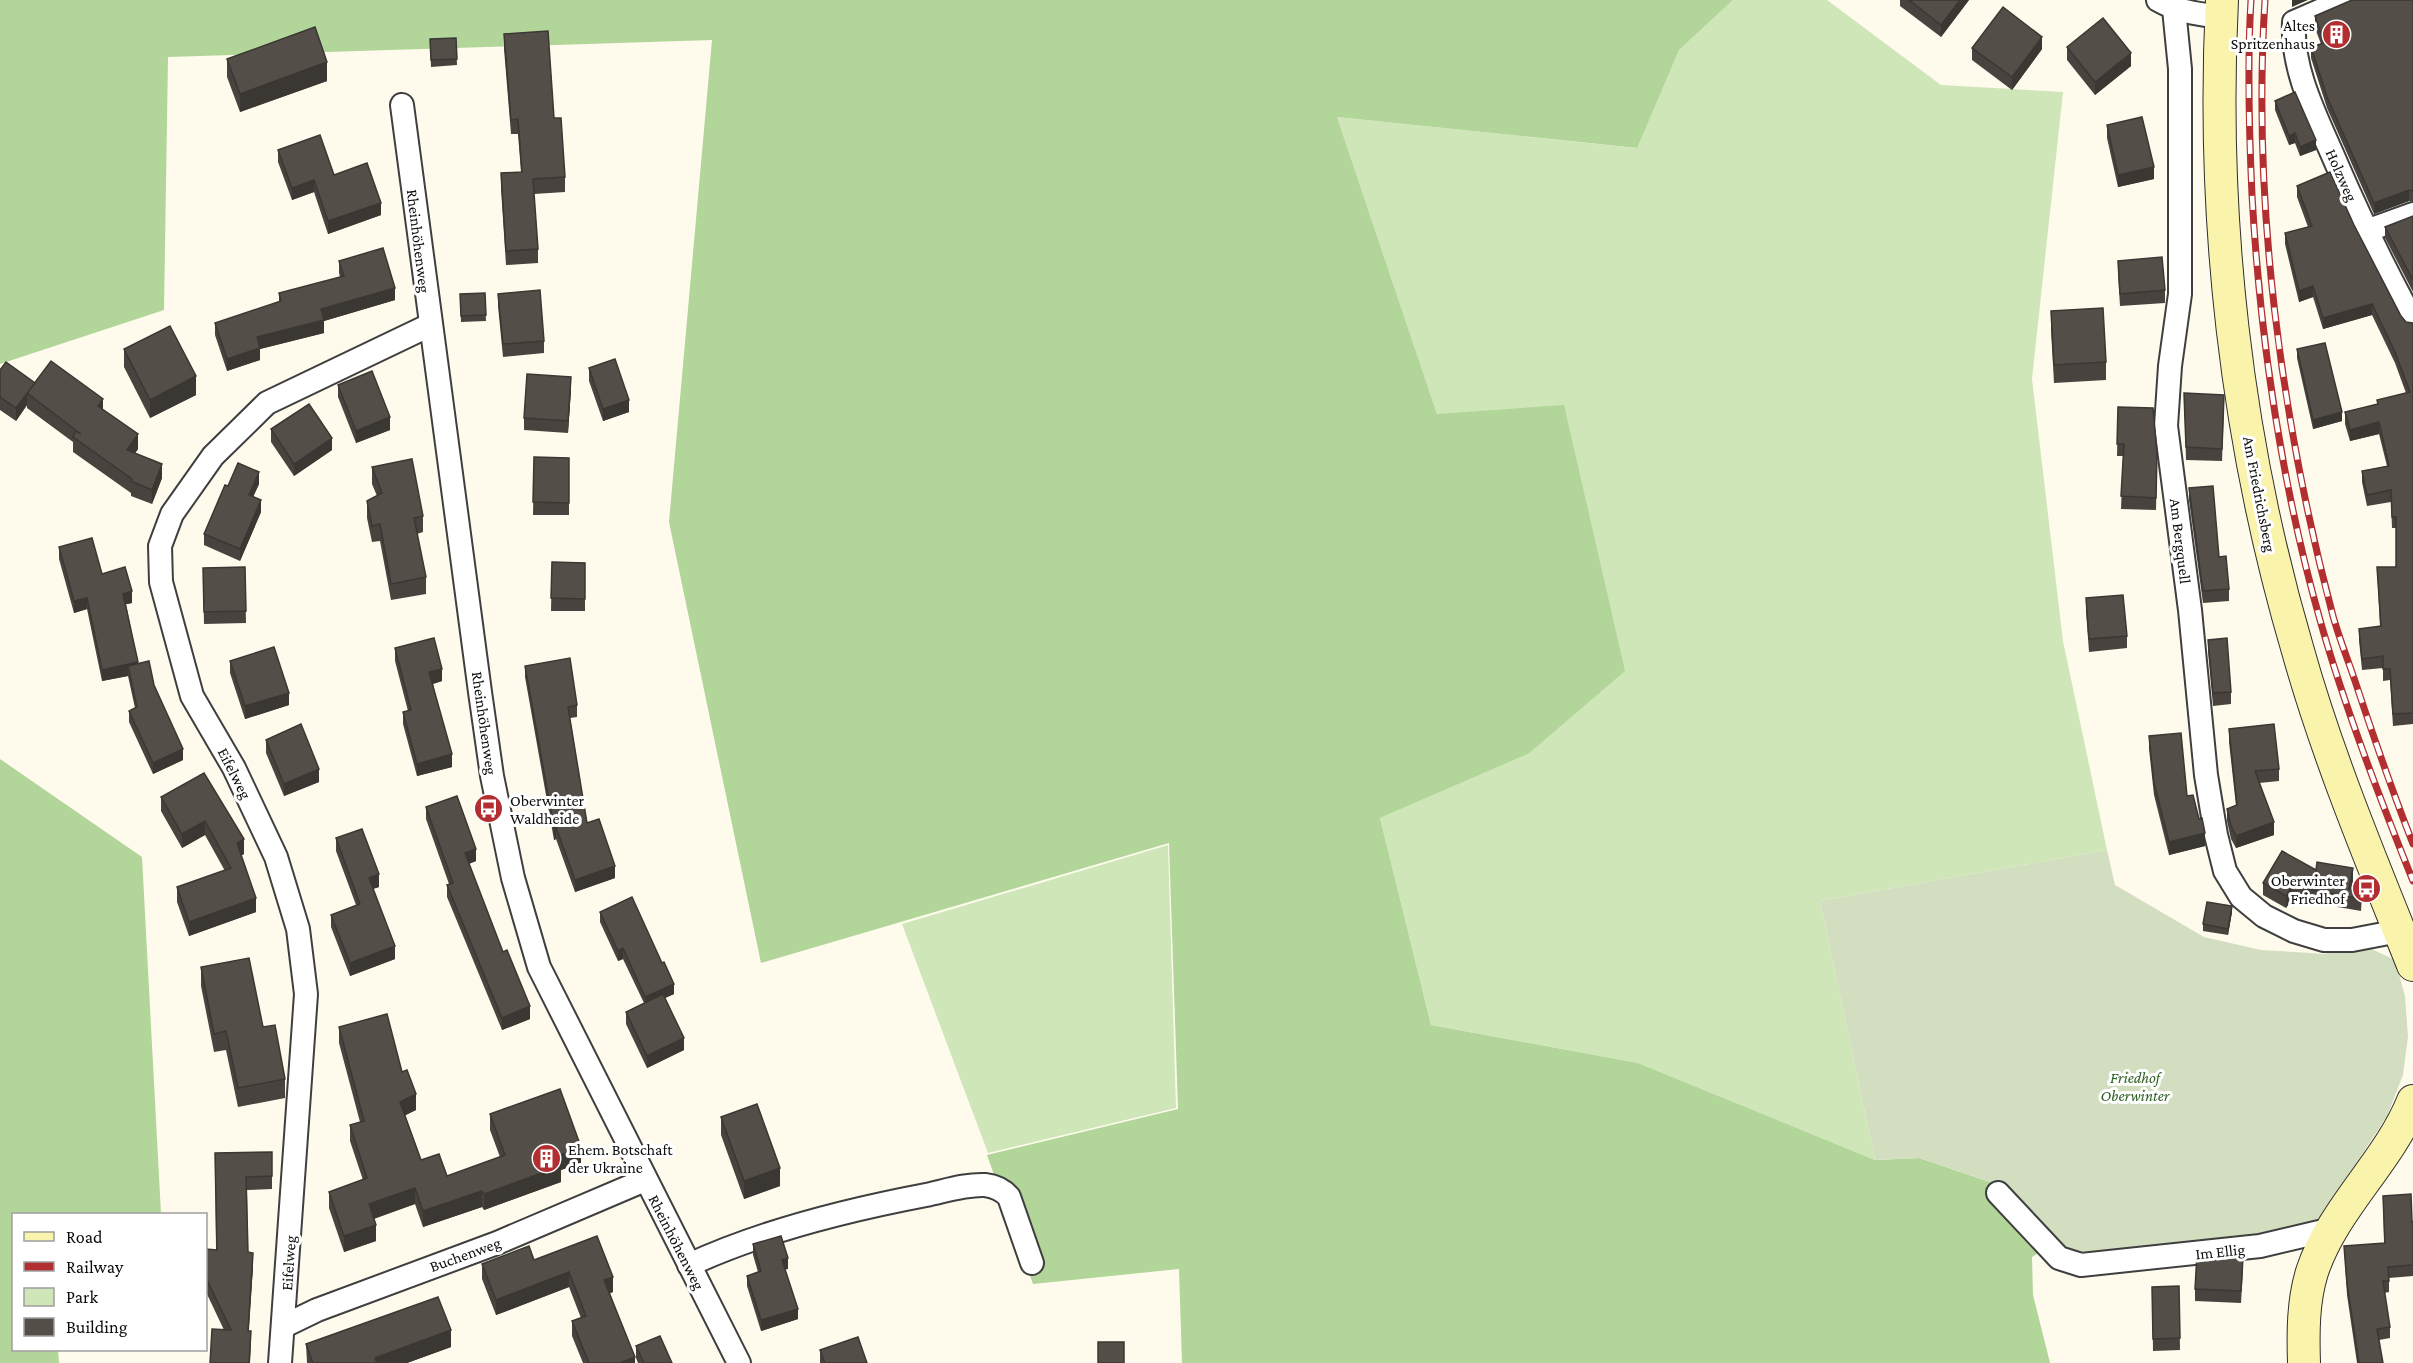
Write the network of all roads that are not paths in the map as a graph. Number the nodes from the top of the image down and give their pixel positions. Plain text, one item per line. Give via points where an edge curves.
1 (2344, 0) edge
2 (2166, 4) edge
3 (2221, 8) edge
4 (402, 105) dead end
5 (2413, 214) edge
6 (2366, 231) junction
7 (2413, 321) edge
8 (430, 325) junction
9 (2399, 931) junction
10 (2413, 965) edge
11 (2412, 1106) edge
12 (645, 1180) junction
13 (1998, 1193) dead end
14 (2332, 1229) junction
15 (1032, 1263) dead end
16 (689, 1265) junction
17 (284, 1326) junction
18 (280, 1363) edge
19 (739, 1363) edge
20 (2304, 1363) edge

1 - 6 street, Holzweg via 2294,22 2293,42 2320,126
2 - 3 street
2 - 9 street, Am Bergquell via 2180,69 2180,294 2166,426 2206,775 2225,871 2241,897 2264,916 2294,931 2324,940 2352,940
3 - 9 street, Am Friedrichsberg via 2222,195 2240,385 2256,477 2298,653
4 - 8 street, Rheinhöhenweg
5 - 6 street
6 - 7 street, Holzweg
8 - 12 street, Rheinhöhenweg via 490,765 513,878 539,968
8 - 17 street, Eifelweg via 267,403 213,456 172,513 160,546 161,582 192,696 234,768 276,857 298,929 306,994
9 - 10 street, Am Friedrichsberg
11 - 14 street via 2390,1146
12 - 16 street, Rheinhöhenweg
12 - 17 street, Buchenweg
13 - 14 street, Im Ellig via 2059,1258 2081,1265 2260,1246
14 - 20 street via 2312,1271 2305,1307
15 - 16 street via 1009,1197 984,1185 904,1199 795,1227 723,1249
16 - 19 street, Rheinhöhenweg
17 - 18 street, Eifelweg

